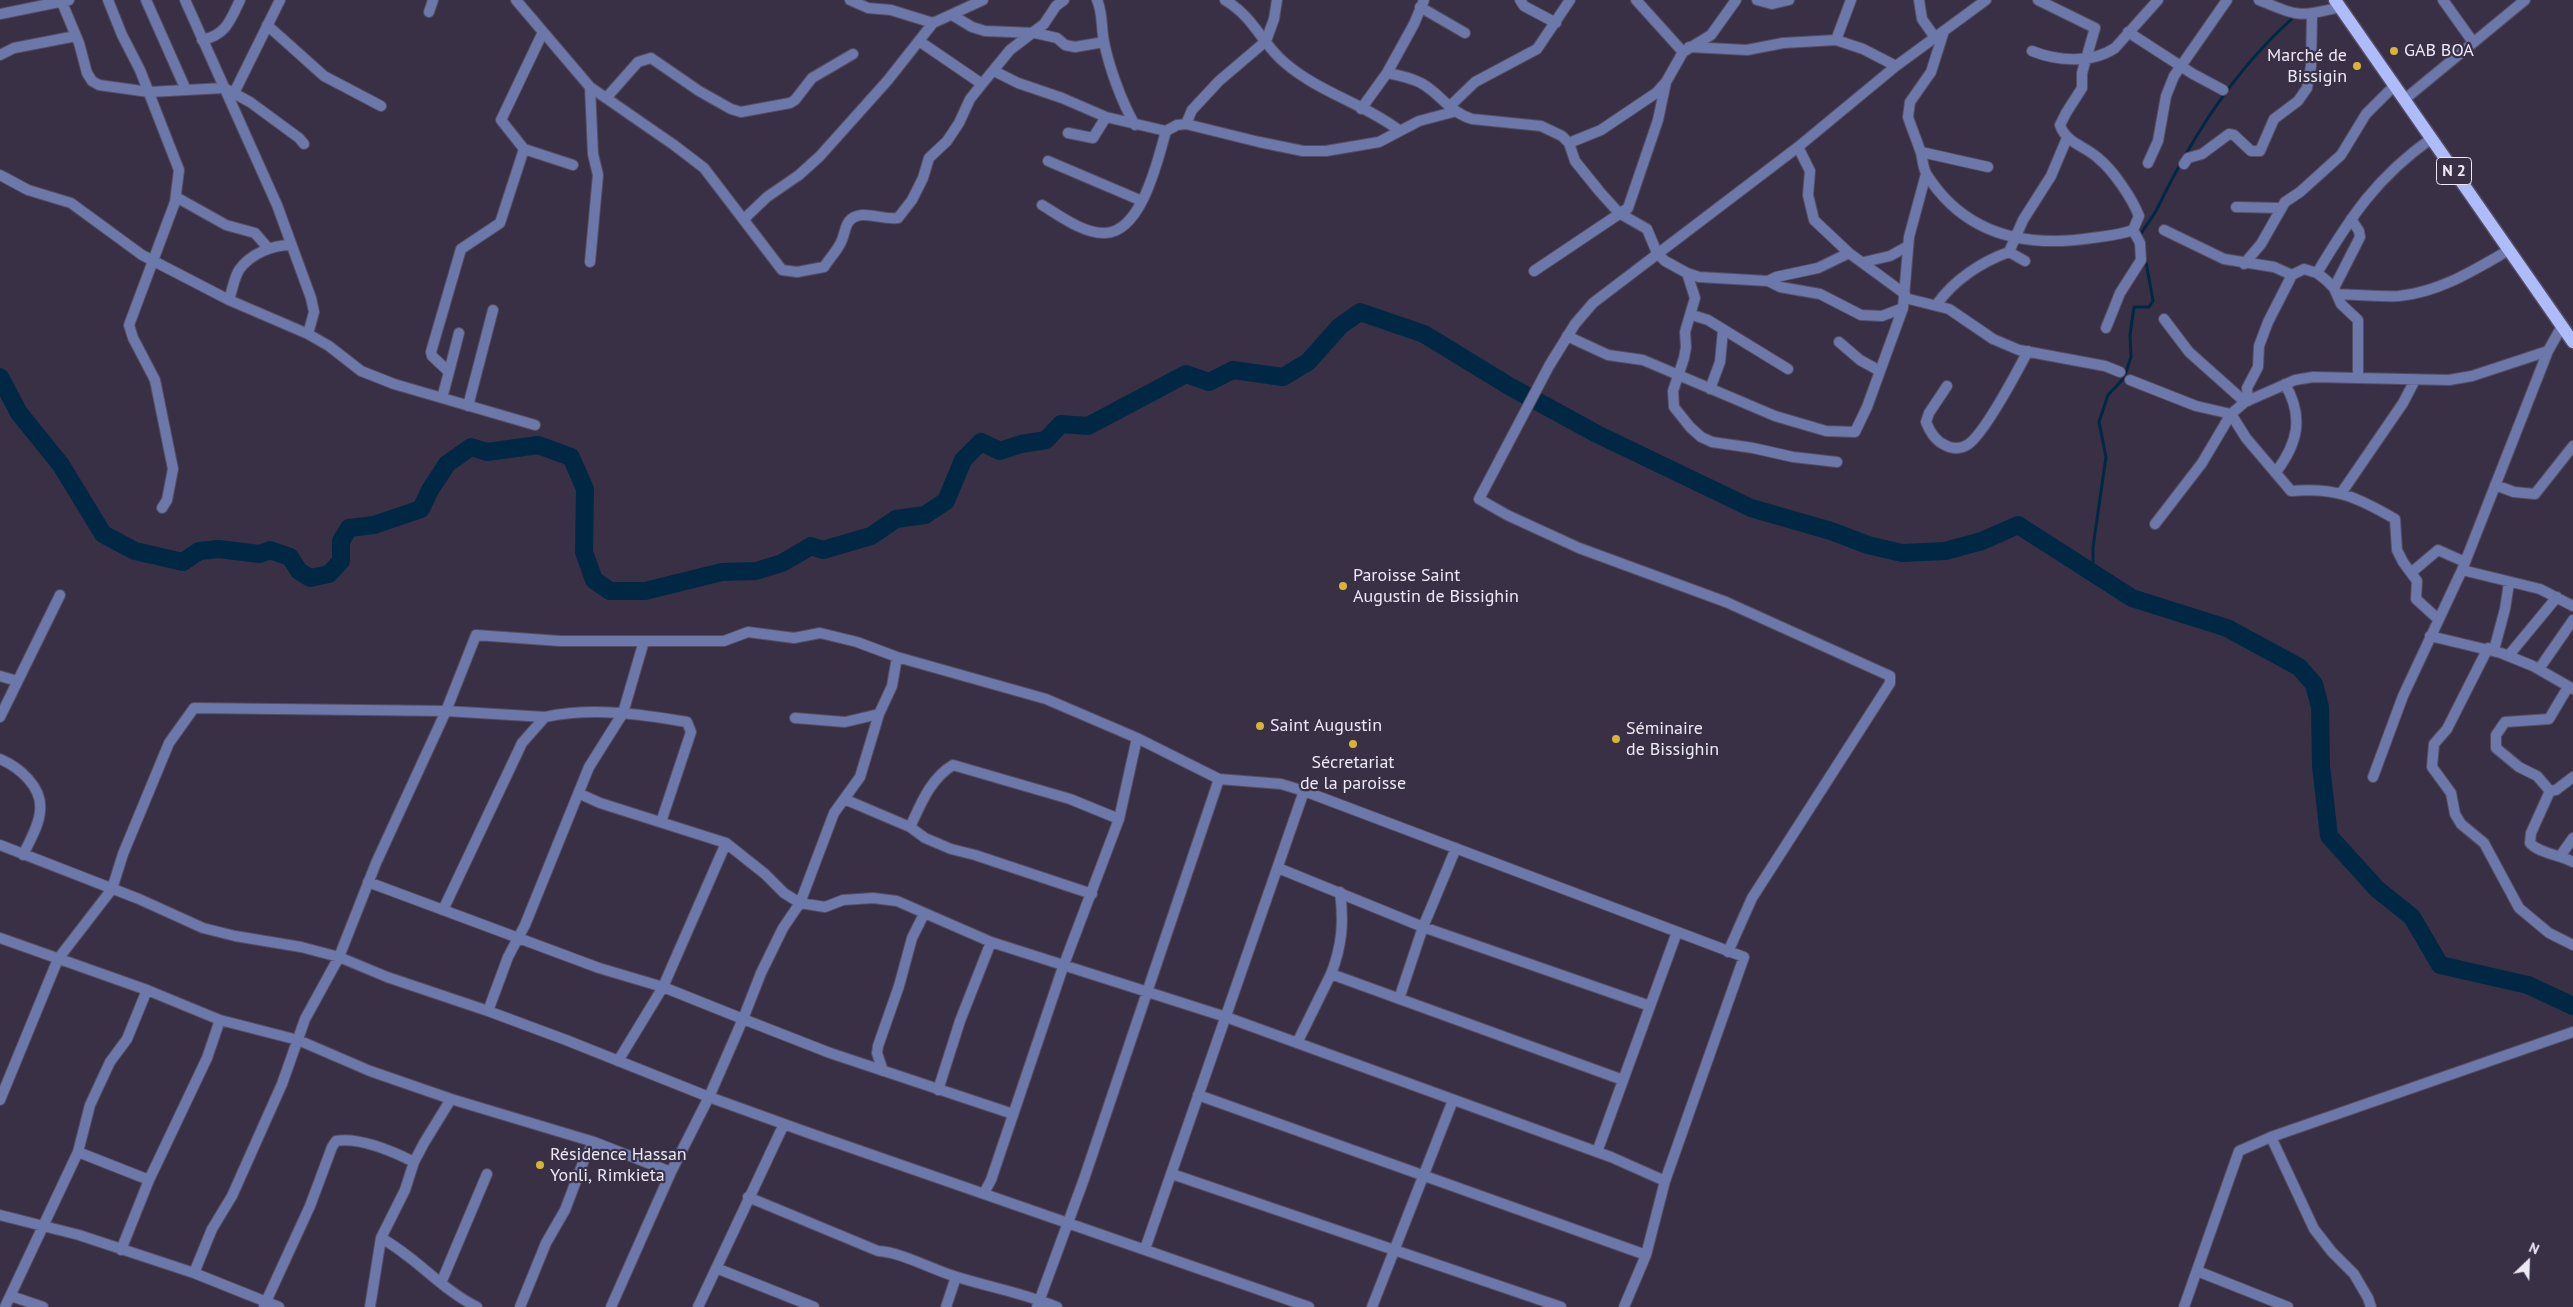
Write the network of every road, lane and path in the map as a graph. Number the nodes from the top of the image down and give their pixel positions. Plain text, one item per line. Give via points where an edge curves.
1 (64, 0) edge
2 (108, 0) edge
3 (146, 0) edge
4 (185, 0) edge
5 (240, 0) edge
6 (280, 0) edge
7 (433, 0) edge
8 (516, 0) edge
9 (850, 0) edge
10 (983, 0) edge
11 (1064, 0) edge
12 (1097, 0) edge
13 (1225, 0) edge
14 (1277, 0) edge
15 (1520, 0) edge
16 (1570, 0) edge
17 (1636, 0) edge
18 (1736, 0) edge
19 (1757, 0) edge
20 (1789, 0) edge
21 (1851, 0) edge
22 (1919, 0) edge
23 (1986, 0) edge
24 (2038, 0) edge
25 (2158, 0) edge
26 (2227, 0) edge
27 (2259, 0) edge
28 (2443, 0) edge
29 (2525, 0) edge
30 (2338, 3) edge
31 (25, 4) edge
32 (1422, 4) edge
33 (429, 12) dead end
34 (0, 14) edge
35 (952, 15) junction
36 (2312, 15) junction
37 (933, 23) junction
38 (1556, 23) junction
39 (267, 26) junction
40 (543, 32) junction
41 (2128, 32) junction
42 (1035, 33) junction
43 (1465, 33) dead end
44 (76, 36) junction
45 (1939, 36) junction
46 (202, 40) junction
47 (1836, 40) junction
48 (919, 41) junction
49 (1266, 41) junction
50 (1104, 42) junction
51 (2473, 42) junction
52 (1686, 50) junction
53 (2032, 51) dead end
54 (853, 54) dead end
55 (0, 55) edge
56 (2086, 58) junction
57 (1896, 66) junction
58 (2180, 66) junction
59 (994, 71) junction
60 (1387, 73) junction
61 (1666, 82) junction
62 (982, 84) junction
63 (2395, 86) junction
64 (590, 87) junction
65 (224, 88) junction
66 (186, 90) junction
67 (2223, 90) dead end
68 (149, 92) junction
69 (234, 93) junction
70 (607, 98) junction
71 (2405, 99) junction
72 (381, 106) dead end
73 (1361, 109) junction
74 (1451, 109) junction
75 (1106, 116) junction
76 (1136, 124) junction
77 (1186, 124) junction
78 (1400, 131) junction
79 (1166, 132) junction
80 (1068, 133) dead end
81 (2067, 138) junction
82 (2432, 138) junction
83 (1568, 142) junction
84 (304, 144) dead end
85 (1798, 147) junction
86 (524, 149) junction
87 (1921, 152) junction
88 (1048, 161) dead end
89 (2148, 163) dead end
90 (2184, 164) dead end
91 (573, 165) dead end
92 (1988, 167) dead end
93 (1926, 174) junction
94 (0, 175) edge
95 (176, 197) junction
96 (1142, 201) junction
97 (1042, 205) dead end
98 (2236, 207) dead end
99 (2280, 208) junction
100 (1620, 214) junction
101 (745, 218) junction
102 (2351, 219) junction
103 (2133, 230) junction
104 (2164, 230) dead end
105 (2016, 238) junction
106 (290, 245) junction
107 (1908, 246) junction
108 (268, 248) junction
109 (2509, 250) junction
110 (2009, 252) junction
111 (1657, 253) junction
112 (1849, 253) junction
113 (153, 259) junction
114 (2025, 261) dead end
115 (590, 262) dead end
116 (1864, 262) junction
117 (2244, 264) junction
118 (1534, 270) dead end
119 (1687, 273) junction
120 (2317, 273) junction
121 (2292, 275) junction
122 (1768, 281) junction
123 (2335, 291) junction
124 (230, 300) junction
125 (1904, 300) junction
126 (1936, 304) junction
127 (492, 310) dead end
128 (1692, 315) junction
129 (2164, 320) dead end
130 (2562, 326) junction
131 (2106, 328) dead end
132 (1723, 330) junction
133 (459, 333) dead end
134 (308, 334) junction
135 (1567, 336) junction
136 (1839, 342) dead end
137 (2573, 342) edge
138 (2028, 351) junction
139 (2548, 351) junction
140 (1788, 369) dead end
141 (1880, 371) junction
142 (449, 372) junction
143 (2120, 372) dead end
144 (1678, 374) junction
145 (2358, 376) junction
146 (2130, 380) dead end
147 (2415, 380) junction
148 (2286, 384) junction
149 (1946, 386) dead end
150 (1710, 388) junction
151 (442, 398) junction
152 (2246, 402) junction
153 (468, 406) junction
154 (2230, 414) junction
155 (534, 426) dead end
156 (2573, 446) edge
157 (1837, 462) dead end
158 (2276, 472) junction
159 (2495, 485) junction
160 (2342, 492) junction
161 (162, 508) dead end
162 (2155, 524) dead end
163 (2464, 566) junction
164 (2412, 572) junction
165 (2509, 583) junction
166 (60, 596) dead end
167 (2557, 597) junction
168 (2573, 606) edge
169 (2438, 620) junction
170 (2573, 620) edge
171 (2430, 636) junction
172 (644, 641) junction
173 (2491, 649) junction
174 (2509, 656) junction
175 (897, 657) junction
176 (2539, 669) junction
177 (0, 676) edge
178 (17, 682) junction
179 (2571, 688) edge
180 (446, 711) junction
181 (622, 713) junction
182 (879, 714) junction
183 (0, 717) edge
184 (545, 717) junction
185 (795, 718) dead end
186 (1137, 738) junction
187 (0, 758) edge
188 (2372, 777) dead end
189 (2573, 777) edge
190 (1219, 779) junction
191 (1304, 791) junction
192 (2550, 791) junction
193 (580, 794) junction
194 (844, 799) junction
195 (1119, 819) junction
196 (661, 822) junction
197 (910, 827) junction
198 (2573, 838) edge
199 (726, 843) junction
200 (0, 845) edge
201 (1456, 848) junction
202 (24, 855) junction
203 (2561, 855) junction
204 (2573, 862) edge
205 (1278, 868) junction
206 (368, 882) junction
207 (112, 889) junction
208 (1340, 892) junction
209 (1092, 894) junction
210 (800, 904) junction
211 (443, 910) junction
212 (924, 914) junction
213 (1422, 928) junction
214 (1677, 932) junction
215 (0, 938) edge
216 (518, 938) junction
217 (991, 942) junction
218 (2573, 945) edge
219 (1728, 952) junction
220 (339, 957) junction
221 (58, 959) junction
222 (1064, 966) junction
223 (1331, 974) junction
224 (663, 987) junction
225 (147, 990) junction
226 (1147, 993) junction
227 (1399, 998) junction
228 (1650, 1006) junction
229 (488, 1011) junction
230 (1226, 1018) junction
231 (744, 1019) junction
232 (220, 1020) junction
233 (2569, 1033) edge
234 (298, 1040) junction
235 (1297, 1044) junction
236 (618, 1061) junction
237 (883, 1071) junction
238 (1623, 1080) junction
239 (938, 1090) junction
240 (1198, 1095) junction
241 (708, 1097) junction
242 (451, 1099) junction
243 (0, 1100) edge
244 (1453, 1100) junction
245 (1013, 1114) junction
246 (784, 1124) junction
247 (2271, 1137) junction
248 (594, 1142) junction
249 (78, 1152) junction
250 (1597, 1152) junction
251 (414, 1162) junction
252 (671, 1172) junction
253 (487, 1174) dead end
254 (1172, 1174) junction
255 (1424, 1175) junction
256 (149, 1180) junction
257 (1665, 1180) junction
258 (984, 1193) junction
259 (748, 1197) junction
260 (0, 1215) edge
261 (1067, 1222) junction
262 (42, 1226) junction
263 (381, 1238) junction
264 (1145, 1249) junction
265 (1395, 1249) junction
266 (121, 1250) junction
267 (1646, 1255) junction
268 (716, 1268) junction
269 (2197, 1271) junction
270 (194, 1273) junction
271 (956, 1277) junction
272 (441, 1283) junction
273 (11, 1296) junction
274 (1038, 1303) edge
275 (1291, 1304) edge
276 (265, 1305) edge
277 (5, 1307) edge
278 (43, 1307) edge
279 (279, 1307) edge
280 (370, 1307) edge
281 (477, 1307) edge
282 (520, 1307) edge
283 (611, 1307) edge
284 (698, 1307) edge
285 (814, 1307) edge
286 (946, 1307) edge
287 (1057, 1307) edge
288 (1309, 1307) edge
289 (1372, 1307) edge
290 (1561, 1307) edge
291 (1624, 1307) edge
292 (2184, 1307) edge
293 (2288, 1307) edge
294 (2371, 1307) edge

1 - 31 street
1 - 44 street
2 - 68 street
3 - 66 street
4 - 46 street
5 - 46 street via 222,32
6 - 39 street
7 - 33 street
8 - 40 street
9 - 37 street via 868,8 905,13
10 - 35 street
11 - 42 street
12 - 50 street
13 - 49 street via 1250,19
14 - 49 street
15 - 38 street via 1524,6
16 - 38 street
17 - 52 street
18 - 52 street via 1711,35
19 - 20 street via 1772,4
21 - 47 street
22 - 45 street via 1922,19
23 - 45 street
24 - 56 street via 2094,26
25 - 41 street
26 - 58 street
27 - 36 street via 2295,15
28 - 51 street
29 - 51 street
30 - 36 street
30 - 63 main road, N 2
31 - 34 street
32 - 43 street
32 - 60 street
35 - 37 street
35 - 42 street via 964,24 985,31
36 - 90 street via 2307,88 2298,101 2274,119 2260,151 2251,151 2229,134 2202,154 2188,158
37 - 48 street
38 - 74 street via 1537,49 1475,82
39 - 69 street
39 - 72 street via 324,76
40 - 64 street
40 - 86 street via 501,120
41 - 56 street via 2107,53
41 - 58 street
42 - 50 street via 1057,38 1075,47
42 - 59 street via 1010,50
44 - 55 street via 14,48
44 - 68 street via 92,81 99,85
45 - 57 street
45 - 87 street via 1932,72 1908,108 1908,117
46 - 65 street
47 - 52 street via 1783,43 1746,50
47 - 57 street
48 - 62 street
48 - 101 street via 820,156
49 - 73 street via 1284,63
49 - 77 street via 1192,110
50 - 76 street via 1128,113
51 - 71 street
52 - 61 street
53 - 56 street via 2056,58
54 - 70 street via 812,78 795,100 741,112 699,91 651,58 638,62
56 - 81 street via 2082,88 2060,126
57 - 85 street
58 - 67 street
58 - 89 street via 2166,96 2160,130
59 - 62 street
59 - 75 street
60 - 73 street
60 - 74 street via 1422,84
61 - 83 street via 1644,103 1608,126
61 - 100 street via 1658,120 1631,203
62 - 101 street via 947,141 929,158 923,178 898,218 886,220 861,215 848,221 842,241 824,267 797,272 782,270
63 - 71 main road, N 2
63 - 99 street via 2366,114 2341,155
64 - 70 street
64 - 115 street via 593,154 598,174
65 - 66 street
65 - 69 street
65 - 106 street via 276,205
66 - 68 street
68 - 95 street via 178,164
69 - 84 street
70 - 101 street via 704,168
71 - 82 main road, N 2
73 - 78 street
74 - 78 street
74 - 83 street via 1472,119 1540,126
75 - 76 street
75 - 80 street via 1095,136
76 - 79 street
77 - 78 street via 1303,151 1326,151 1379,142
77 - 79 street
79 - 96 street
81 - 103 street via 2097,156 2128,195 2139,216
81 - 105 street via 2051,176 2027,213
82 - 102 street via 2402,159
82 - 109 main road, N 2
83 - 100 street via 1582,172
85 - 111 street
85 - 112 street via 1810,171 1808,195 1814,220
86 - 91 street
86 - 142 street via 500,223 461,249 430,352
87 - 92 street
87 - 93 street
88 - 96 street
93 - 105 street via 1964,215 1993,232
93 - 107 street
94 - 113 street via 28,190 71,203 118,240
95 - 108 street via 226,225 254,233
95 - 113 street
96 - 97 street via 1121,228 1104,233 1068,221
98 - 99 street
99 - 117 street via 2262,244
100 - 111 street via 1647,229
100 - 118 street
102 - 120 street
102 - 123 street via 2360,237
103 - 105 street via 2074,241 2036,242
103 - 131 street via 2140,243 2141,260 2120,293
104 - 117 street via 2211,254
105 - 110 street
106 - 108 street
106 - 134 street via 314,312
107 - 116 street via 1890,256
107 - 125 street
108 - 124 street via 240,268
109 - 123 street via 2433,289 2399,296
109 - 130 main road, N 2
110 - 114 street
110 - 126 street via 1956,282
111 - 119 street via 1675,269
111 - 135 street via 1593,303
112 - 116 street
112 - 122 street via 1818,268
113 - 124 street
113 - 161 street via 129,325 155,380 173,469 167,500
116 - 125 street
117 - 121 street via 2274,267
119 - 122 street via 1699,277
119 - 128 street via 1695,298
120 - 121 street via 2304,269
120 - 123 street
121 - 152 street via 2259,346 2259,364 2248,384
122 - 125 street via 1780,287 1820,294 1861,315 1882,316
123 - 145 street via 2341,304 2358,320
124 - 134 street
125 - 126 street
125 - 141 street
126 - 138 street via 1966,319 1993,339
127 - 153 street
128 - 132 street
128 - 144 street via 1685,332 1686,347
129 - 152 street via 2189,352
130 - 137 main road, N 2
130 - 139 street
132 - 140 street
132 - 150 street via 1720,362
133 - 142 street
134 - 151 street via 361,371
135 - 144 street via 1608,355 1635,358
135 - 219 street via 1479,499 1507,516 1579,548 1726,602 1890,676 1890,683 1752,898
136 - 141 street via 1860,360
138 - 143 street via 2105,366
138 - 149 street via 1997,407 1971,442 1960,448 1938,442 1926,422
139 - 147 street via 2472,376
139 - 159 street
141 - 150 street via 1860,428 1852,433 1826,431 1784,419
142 - 151 street
144 - 150 street
144 - 157 street via 1673,391 1674,407 1701,437 1712,442 1792,457
145 - 147 street
145 - 148 street via 2313,377
146 - 154 street via 2196,406
147 - 160 street via 2404,403
148 - 152 street
148 - 158 street via 2297,415 2291,448
151 - 153 street
152 - 154 street
153 - 155 street
154 - 158 street
154 - 162 street via 2202,463
156 - 159 street via 2535,494 2514,492
158 - 160 street via 2291,491
159 - 163 street
160 - 164 street via 2395,519 2397,550
163 - 164 street via 2438,550
163 - 165 street
163 - 169 street
164 - 169 street via 2417,581 2416,599
165 - 167 street via 2540,589
165 - 173 street via 2502,624
166 - 178 street
167 - 168 street
167 - 174 street
169 - 171 street
170 - 176 street
171 - 173 street
171 - 188 street
172 - 175 street via 724,641 748,632 794,638 820,633
172 - 180 street via 560,641 476,635
172 - 181 street
173 - 174 street
173 - 218 street via 2447,728 2434,744 2432,767 2450,793 2461,824 2484,843 2519,908 2548,933
174 - 176 street
175 - 182 street via 892,686
175 - 186 street via 1038,696
176 - 179 street
177 - 178 street
178 - 183 street
179 - 192 street via 2549,719 2505,722 2496,735 2496,748 2519,767 2537,776
180 - 184 street
180 - 206 street
180 - 207 street via 194,708 169,743
181 - 184 street via 579,712
181 - 193 street via 590,767
181 - 196 street via 687,722 691,727
182 - 185 street via 845,722
182 - 194 street via 860,777
184 - 211 street via 522,743
186 - 190 street
186 - 195 street
187 - 202 street via 16,765 38,796 41,810
189 - 192 street
190 - 191 street via 1281,784
190 - 226 street
191 - 201 street
191 - 205 street
192 - 203 street via 2530,843 2541,850
193 - 196 street
193 - 216 street
194 - 197 street
194 - 210 street via 834,813 821,844
195 - 197 street via 1070,799 953,765 943,771 928,789
195 - 209 street
196 - 199 street
197 - 209 street via 925,838 951,849
198 - 203 street
199 - 210 street
199 - 224 street
200 - 202 street
201 - 213 street
201 - 214 street
202 - 207 street
203 - 204 street
205 - 208 street
205 - 230 street
206 - 211 street
206 - 220 street
207 - 220 street via 203,928
207 - 221 street
208 - 213 street
208 - 223 street via 1344,919
209 - 222 street
210 - 212 street via 825,907 843,900 873,898 897,901
210 - 231 street via 783,928 765,964
211 - 216 street
212 - 217 street
212 - 237 street via 912,938 878,1046
213 - 227 street
213 - 228 street
214 - 219 street
214 - 228 street
215 - 221 street
216 - 224 street
216 - 229 street
217 - 222 street
217 - 239 street via 960,1021
219 - 257 street via 1744,958
220 - 229 street
220 - 234 street via 305,1020
221 - 225 street
221 - 243 street
222 - 226 street
222 - 245 street
223 - 227 street
223 - 235 street
224 - 231 street
224 - 236 street
225 - 232 street
225 - 249 street via 127,1039 110,1062 90,1106
226 - 230 street
226 - 261 street
227 - 238 street
228 - 238 street
229 - 236 street
230 - 235 street
230 - 240 street
231 - 237 street
231 - 241 street
232 - 234 street
232 - 256 street via 207,1058
233 - 247 street
234 - 242 street via 370,1071
234 - 270 street via 282,1084 232,1196 212,1228
235 - 244 street
236 - 241 street
237 - 239 street
238 - 250 street
239 - 245 street
240 - 254 street
240 - 255 street
241 - 246 street
241 - 252 street
242 - 248 street
242 - 251 street
244 - 250 street
244 - 255 street
245 - 258 street
246 - 258 street
246 - 259 street
247 - 269 street via 2239,1152
247 - 294 street via 2314,1229 2354,1274
248 - 252 street
248 - 282 street
249 - 256 street
249 - 262 street
250 - 257 street
251 - 263 street via 405,1190
251 - 276 street via 373,1146 336,1141
252 - 283 street
253 - 272 street
254 - 264 street
254 - 265 street
255 - 265 street
255 - 267 street
256 - 266 street
257 - 267 street
258 - 261 street
259 - 268 street
259 - 271 street via 878,1251
260 - 262 street
261 - 264 street
261 - 274 street
262 - 266 street
262 - 273 street
263 - 272 street via 399,1248
263 - 280 street
264 - 275 street
265 - 289 street
265 - 290 street
266 - 270 street
267 - 291 street
268 - 284 street
268 - 285 street
269 - 292 street
269 - 293 street
270 - 276 street
271 - 274 street
271 - 286 street
272 - 281 street
273 - 277 street
273 - 278 street
274 - 287 street
275 - 288 street
276 - 279 street

